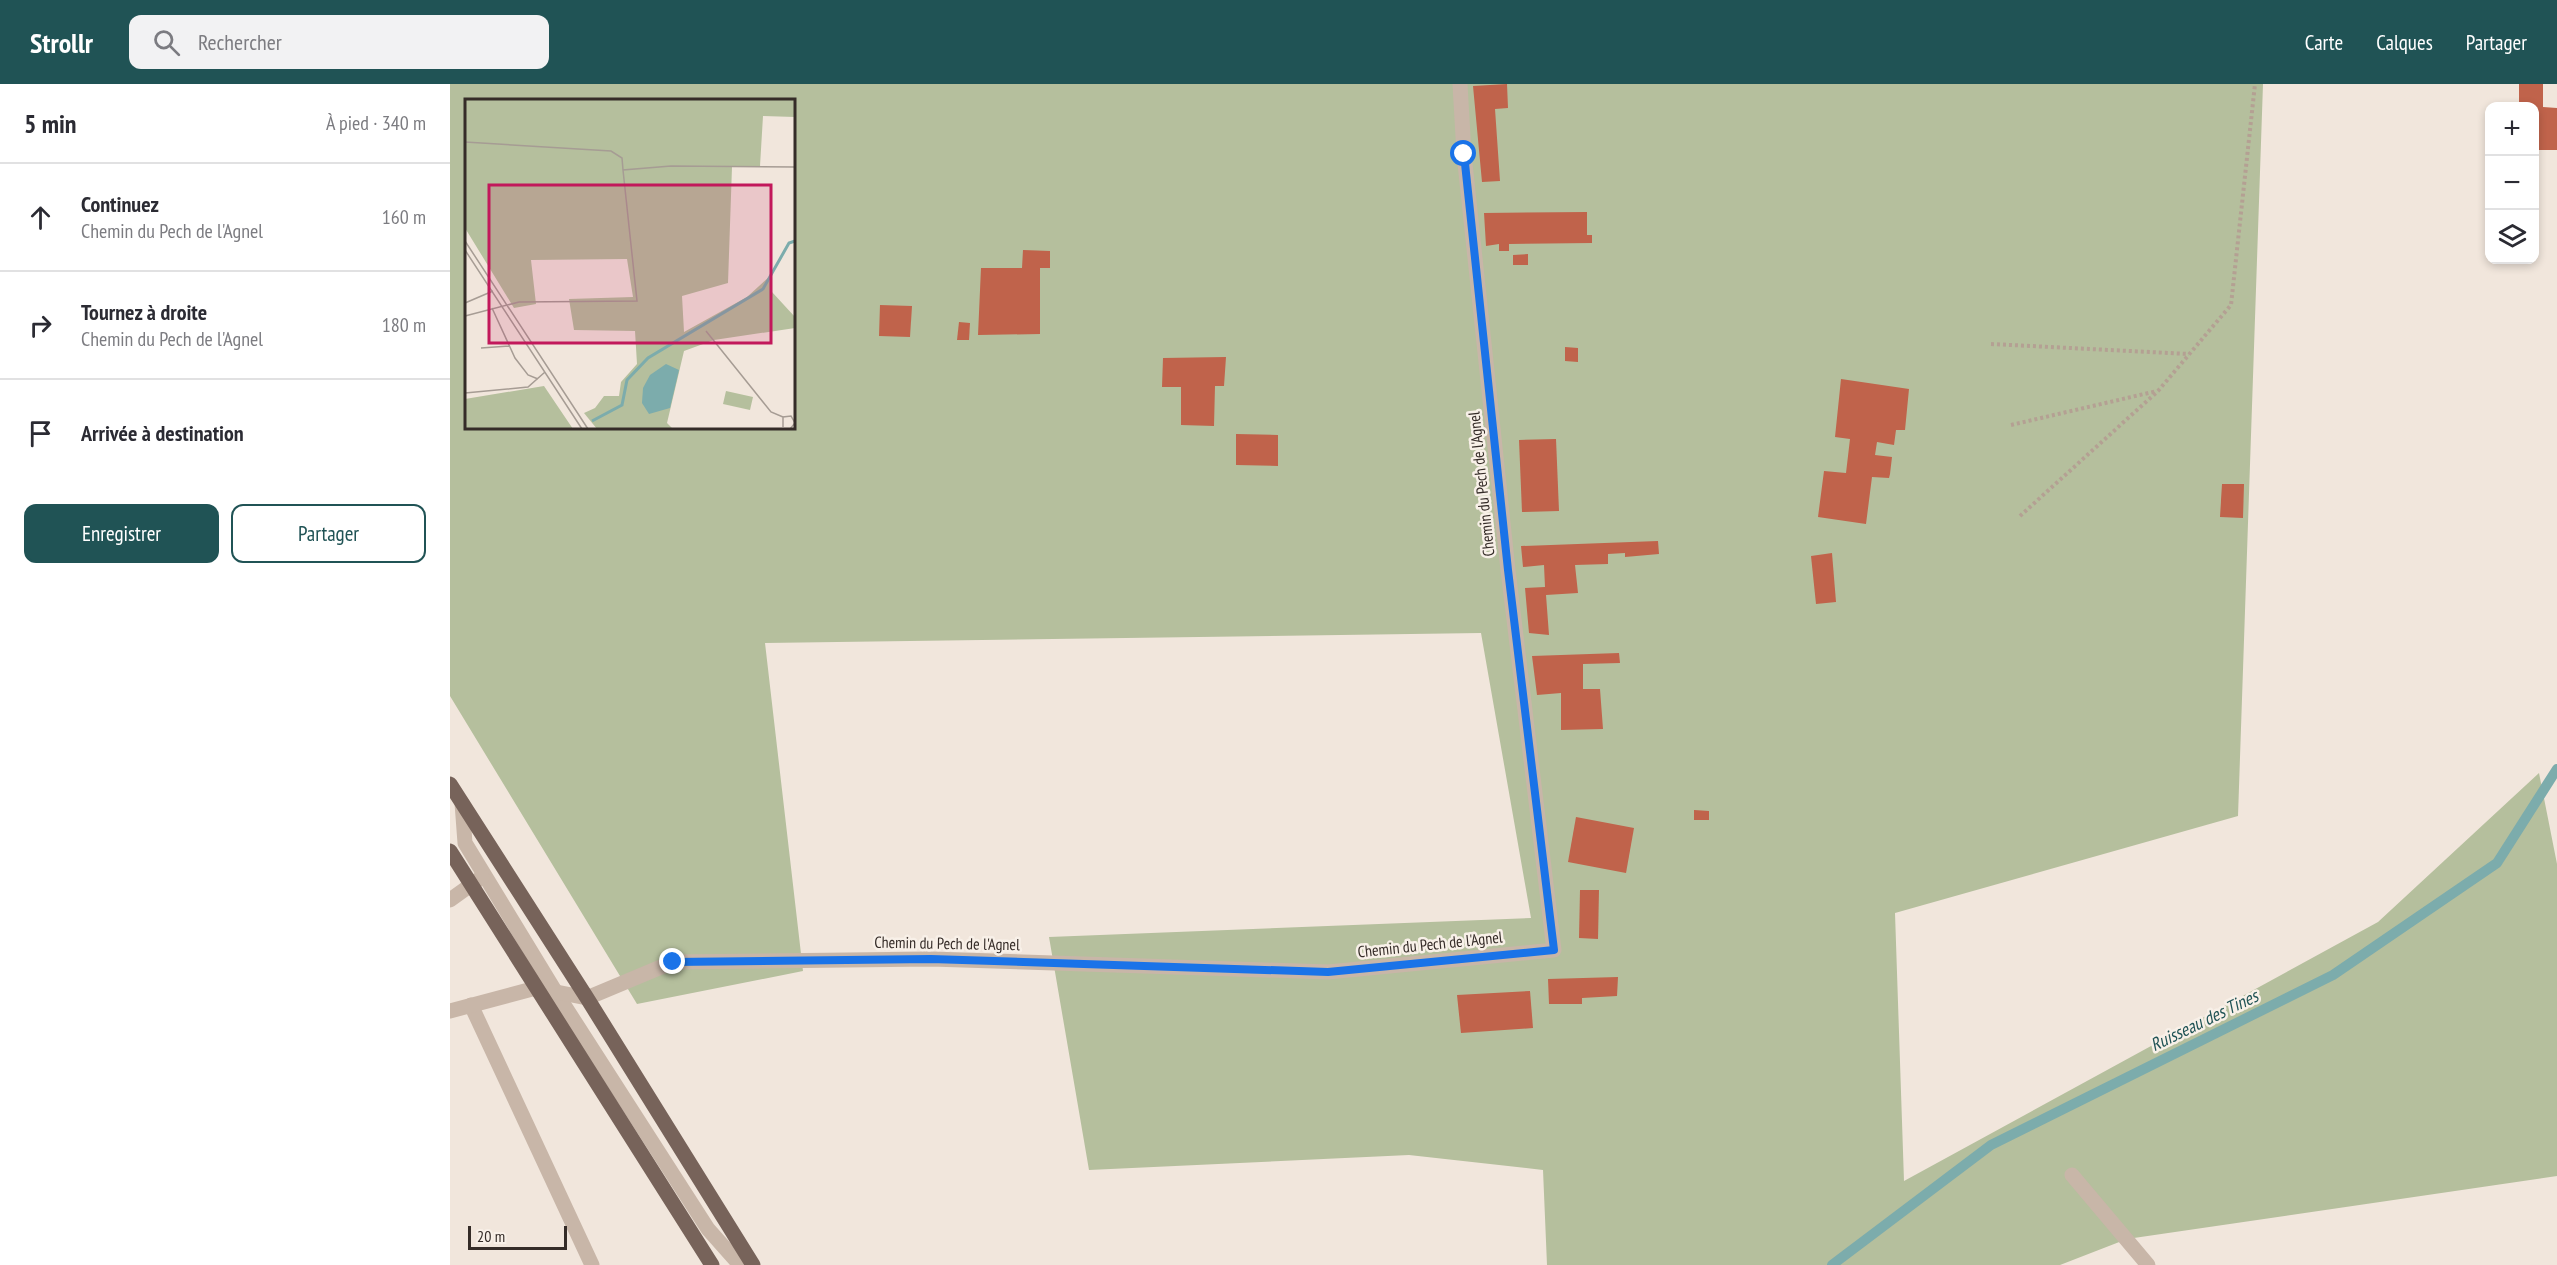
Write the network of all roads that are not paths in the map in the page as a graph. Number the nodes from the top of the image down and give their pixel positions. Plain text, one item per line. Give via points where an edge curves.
1 (1460, 84) edge
2 (450, 784) edge
3 (462, 803) junction
4 (450, 851) edge
5 (484, 875) junction
6 (472, 885) junction
7 (450, 900) edge
8 (536, 988) junction
9 (555, 991) junction
10 (587, 998) junction
11 (471, 1005) junction
12 (450, 1011) edge
13 (2072, 1175) dead end
14 (592, 1265) edge
15 (711, 1265) edge
16 (740, 1265) edge
17 (753, 1265) edge
18 (2148, 1265) edge

1 - 10 street, Chemin du Pech de l'Agnel via 1507,558 1554,950 1328,972 931,959 673,962
2 - 3 main road
3 - 5 street via 465,843
3 - 10 main road
4 - 6 main road
5 - 6 street
5 - 9 street
6 - 7 street
6 - 8 main road
8 - 9 street
8 - 11 street
8 - 15 main road
9 - 10 street
9 - 16 street via 708,1229
10 - 17 main road
11 - 12 street
11 - 14 street
13 - 18 street

